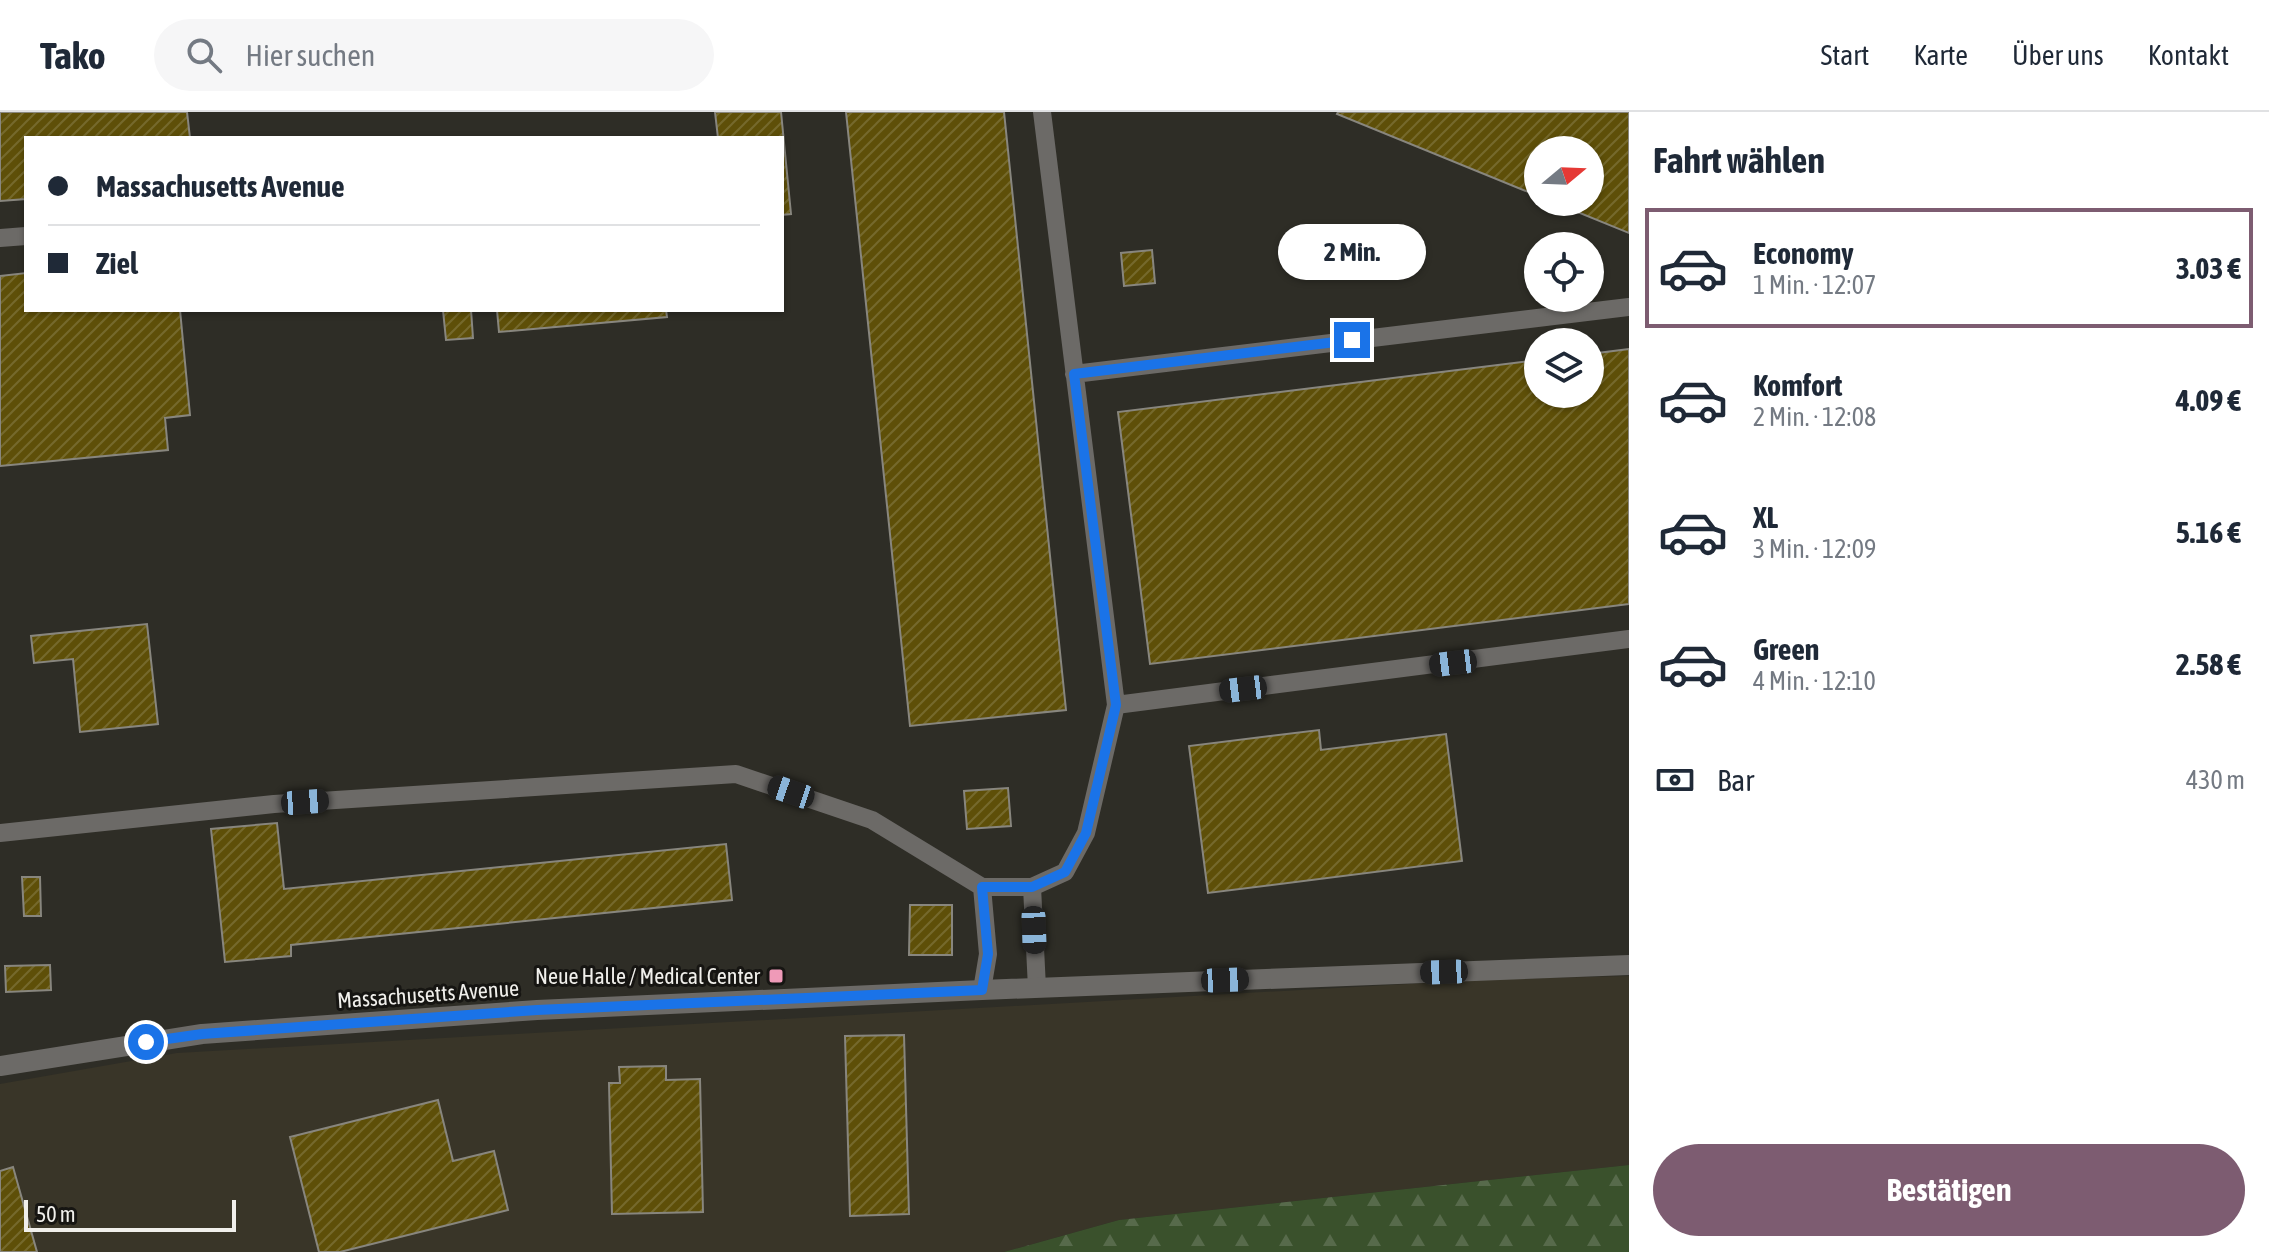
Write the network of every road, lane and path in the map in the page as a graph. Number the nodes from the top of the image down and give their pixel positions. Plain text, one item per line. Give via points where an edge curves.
1 (1042, 112) edge
2 (24, 236) edge
3 (0, 238) edge
4 (1629, 307) edge
5 (1074, 374) junction
6 (1629, 639) edge
7 (1116, 705) junction
8 (0, 833) edge
9 (982, 887) junction
10 (1032, 887) junction
11 (1629, 965) edge
12 (1037, 988) junction
13 (982, 990) junction
14 (0, 1066) edge

1 - 5 lane
2 - 3 lane
4 - 5 lane
5 - 7 lane
6 - 7 lane
7 - 10 lane via 1086,833 1065,872
8 - 9 lane via 274,804 736,774 872,820
9 - 10 lane
9 - 13 lane via 988,954
10 - 12 lane
11 - 12 street, Massachusetts Avenue
12 - 13 street, Massachusetts Avenue
13 - 14 street, Massachusetts Avenue via 537,1010 202,1034

